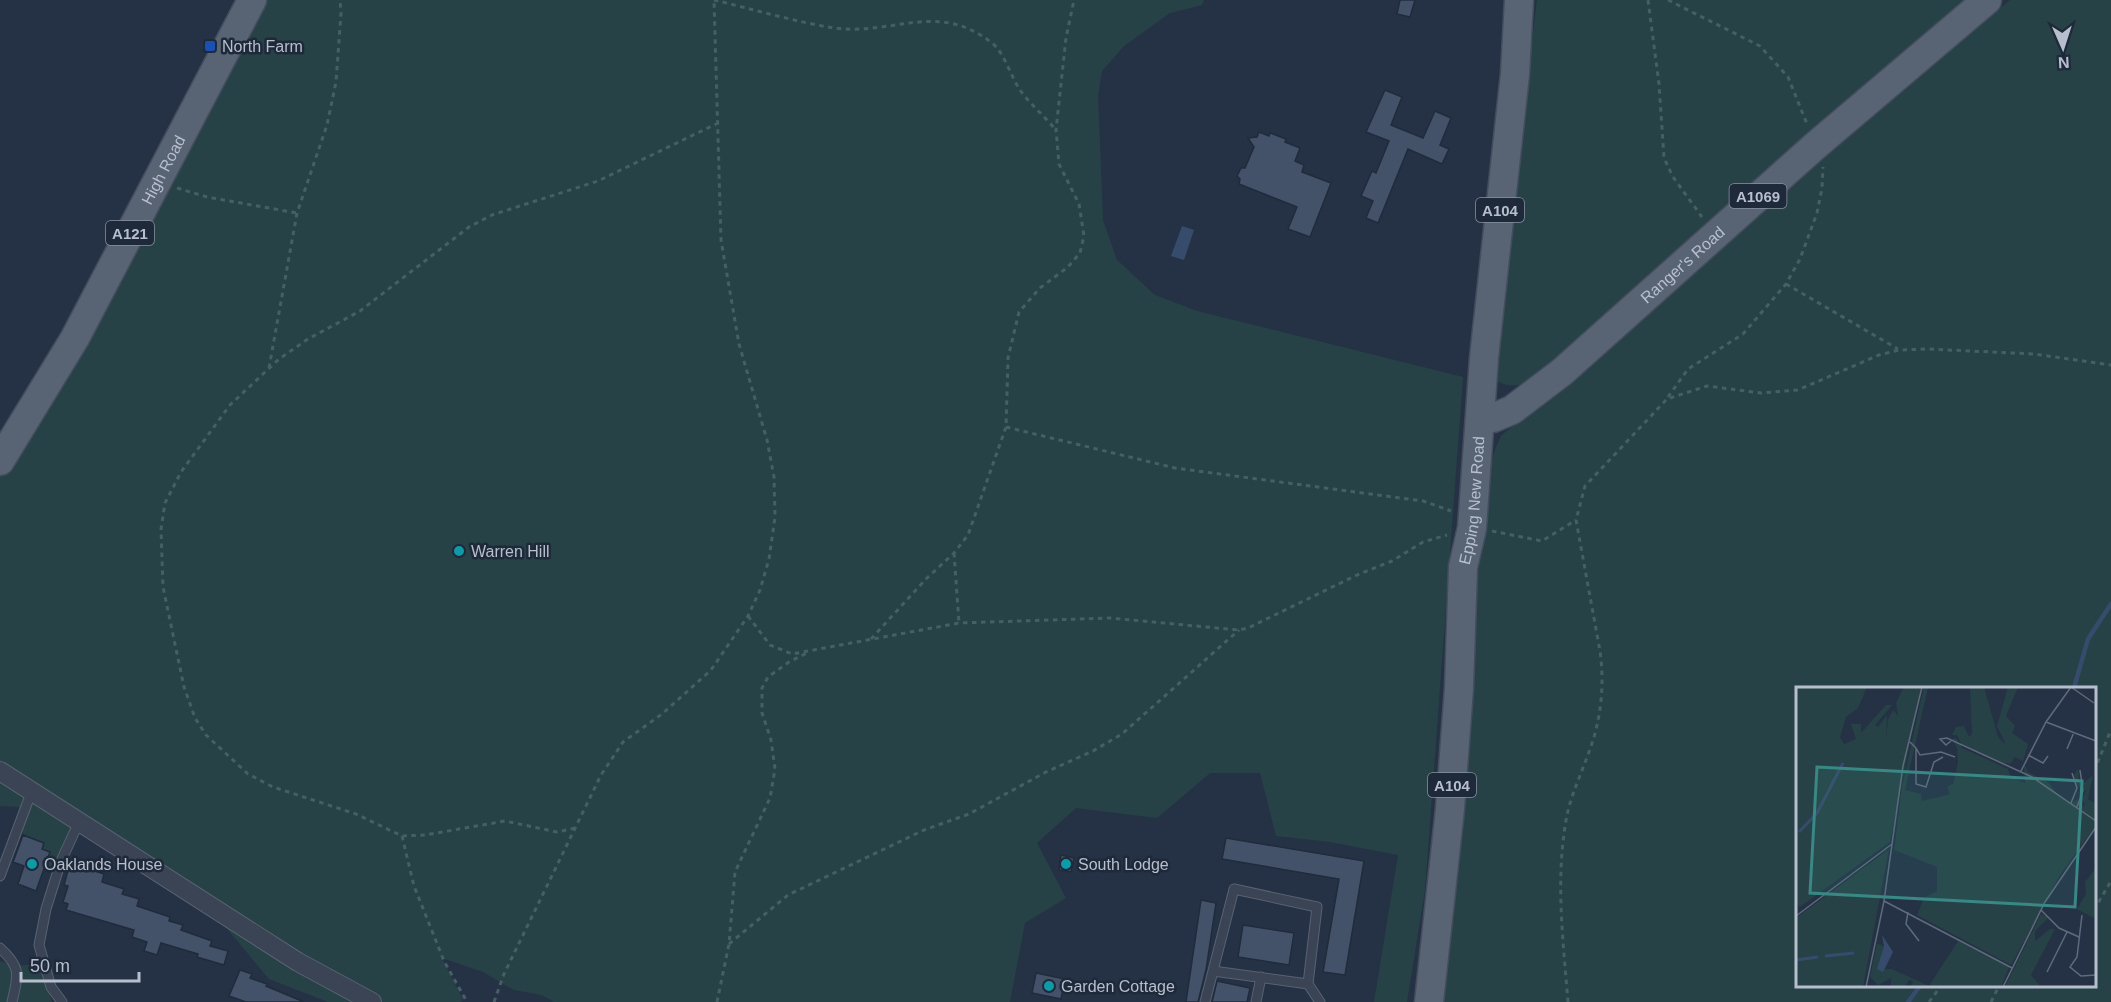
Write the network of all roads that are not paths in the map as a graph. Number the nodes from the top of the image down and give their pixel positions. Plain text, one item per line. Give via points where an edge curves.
1 (252, 0) edge
2 (1519, 0) edge
3 (1987, 0) edge
4 (1480, 420) junction
5 (0, 461) edge
6 (0, 771) edge
7 (32, 793) junction
8 (79, 822) junction
9 (0, 876) edge
10 (0, 948) edge
11 (1213, 971) junction
12 (1261, 977) junction
13 (1308, 984) junction
14 (12, 1002) edge
15 (62, 1002) edge
16 (372, 1002) edge
17 (1205, 1002) edge
18 (1256, 1002) edge
19 (1320, 1002) edge
20 (1429, 1002) edge

1 - 5 main road, High Road / A121 via 75,338
2 - 4 main road, Epping New Road / A104
3 - 4 main road, Ranger's Road / A1069 via 1806,154 1562,372 1512,410
4 - 20 main road, Epping New Road / A104 via 1472,528 1463,567 1450,809
6 - 7 street
7 - 8 street
7 - 9 lane
8 - 15 lane via 61,861 39,945 51,987
8 - 16 street via 298,962
10 - 14 lane via 14,960 18,977
11 - 12 lane
11 - 13 lane via 1234,889 1317,907
11 - 17 lane
12 - 13 lane
12 - 18 lane
13 - 19 lane

